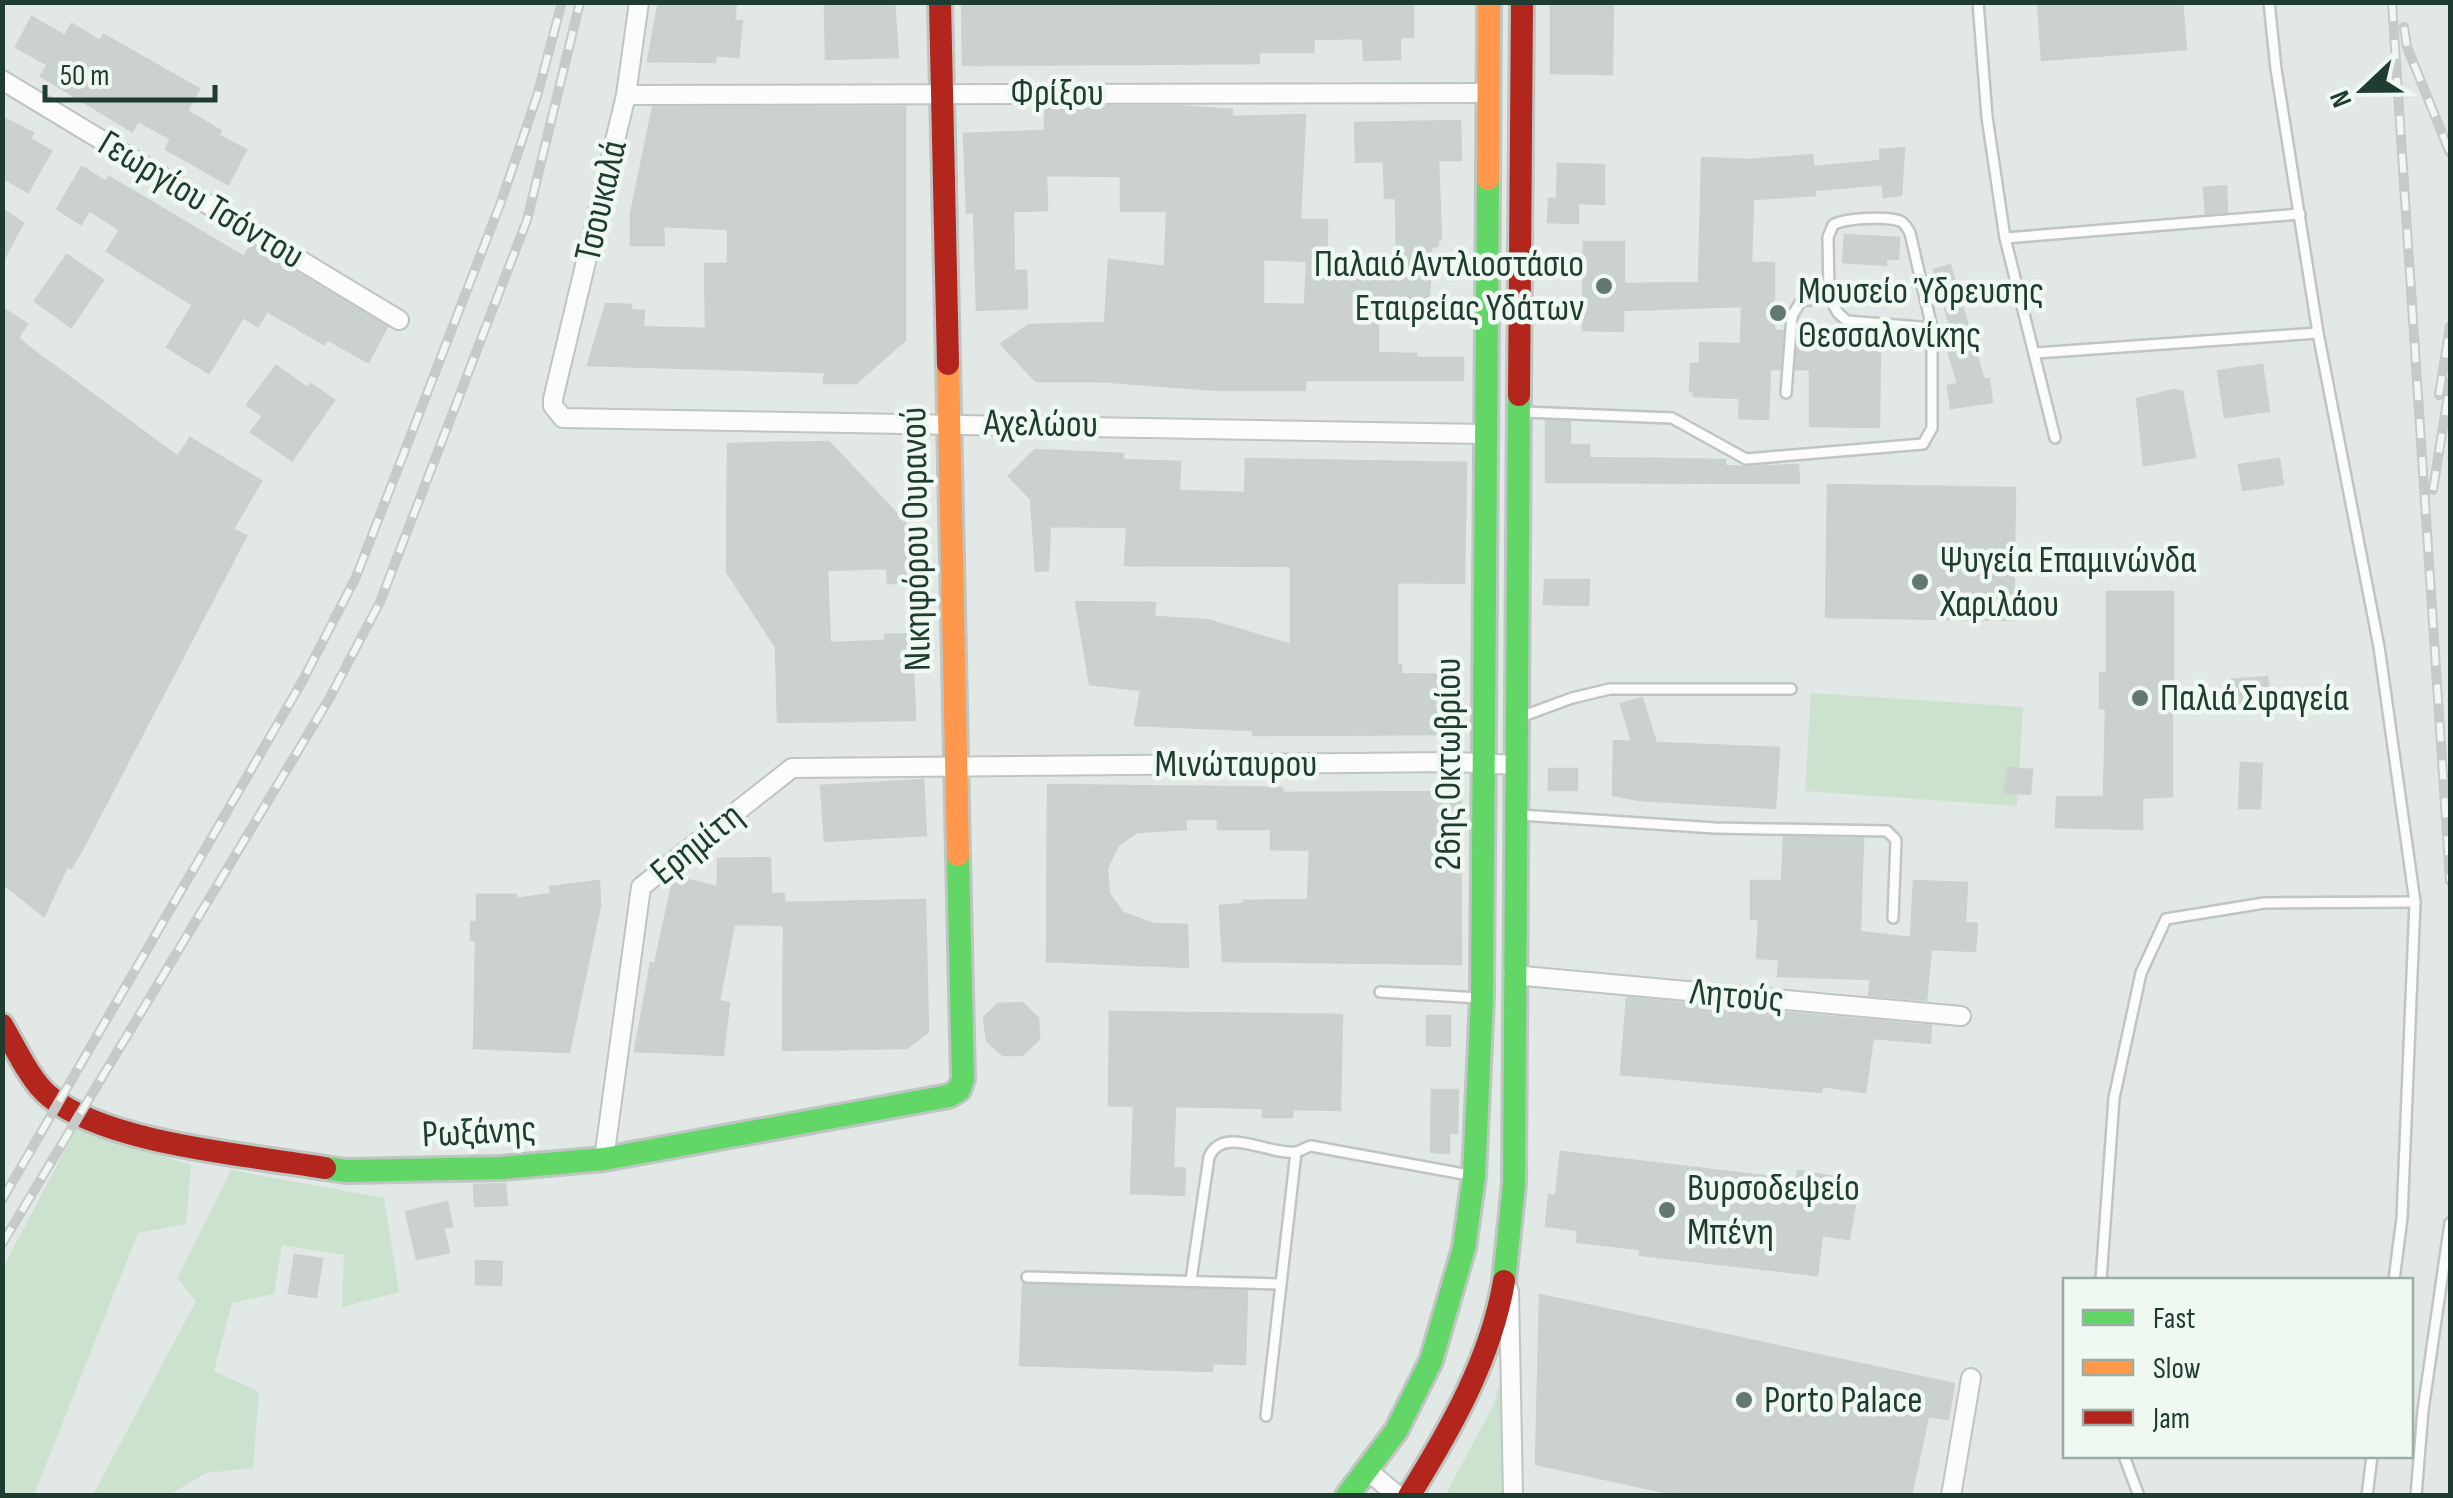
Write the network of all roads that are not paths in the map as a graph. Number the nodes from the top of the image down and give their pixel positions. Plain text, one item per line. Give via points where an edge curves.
1 (639, 2) edge
2 (940, 2) edge
3 (1488, 2) edge
4 (1522, 2) edge
5 (1978, 2) edge
6 (2269, 2) edge
7 (2, 80) edge
8 (942, 93) junction
9 (1488, 93) junction
10 (626, 95) junction
11 (2300, 214) junction
12 (2005, 238) junction
13 (1829, 296) junction
14 (398, 320) dead end
15 (1932, 328) junction
16 (2318, 333) junction
17 (2036, 354) junction
18 (1786, 393) dead end
19 (554, 398) joint
20 (1519, 412) junction
21 (948, 422) junction
22 (1484, 434) junction
23 (2055, 438) dead end
24 (1791, 688) dead end
25 (1516, 719) junction
26 (1482, 763) junction
27 (1516, 765) junction
28 (956, 766) junction
29 (1517, 814) junction
30 (2415, 902) junction
31 (1893, 918) dead end
32 (1513, 975) junction
33 (1380, 992) dead end
34 (1482, 998) junction
35 (1961, 1016) dead end
36 (2, 1025) edge
37 (962, 1074) joint
38 (1296, 1152) junction
39 (604, 1160) junction
40 (1474, 1176) junction
41 (2450, 1223) edge
42 (1508, 1263) junction
43 (1027, 1277) dead end
44 (2101, 1278) edge
45 (2394, 1278) edge
46 (1191, 1280) junction
47 (1281, 1284) junction
48 (1971, 1378) dead end
49 (1266, 1416) dead end
50 (2125, 1458) edge
51 (2372, 1458) edge
52 (1366, 1470) junction
53 (1513, 1491) edge
54 (1353, 1493) edge
55 (1398, 1496) edge
56 (1409, 1496) edge
57 (1951, 1496) edge
58 (2139, 1496) edge
59 (2368, 1496) edge
60 (2416, 1496) edge

1 - 10 street, Τσουκαλά
2 - 8 main road, Νικηφόρου Ουρανού
3 - 9 main road, 26ης Οκτωβρίου
4 - 20 main road, 26ης Οκτωβρίου
5 - 12 lane
6 - 11 lane
7 - 14 street, Γεωργίου Τσόντου
8 - 9 street, Φρίξου
8 - 10 street, Φρίξου
8 - 21 main road, Νικηφόρου Ουρανού
9 - 22 main road, 26ης Οκτωβρίου
10 - 19 street, Τσουκαλά
11 - 12 lane
11 - 16 lane
12 - 17 lane
13 - 15 lane via 1847,321
13 - 15 lane via 1828,236 1834,225 1900,221 1910,233
13 - 18 lane via 1801,301 1794,310
15 - 20 lane via 1932,428 1916,446 1746,459 1672,418
16 - 17 lane
16 - 30 lane via 2379,647
17 - 23 lane
19 - 21 street, Αχελώου via 557,413 570,419
20 - 25 main road, 26ης Οκτωβρίου
21 - 22 street, Αχελώου
21 - 28 main road, Νικηφόρου Ουρανού
22 - 26 main road, 26ης Οκτωβρίου
24 - 25 lane via 1610,689
25 - 27 main road, 26ης Οκτωβρίου
26 - 27 street, Μινώταυρου
26 - 28 street, Μινώταυρου
26 - 34 main road, 26ης Οκτωβρίου
27 - 29 main road, 26ης Οκτωβρίου
28 - 37 main road, Νικηφόρου Ουρανού
28 - 39 street, Ερημίτη via 792,768 641,887
29 - 31 lane via 1715,828 1888,830 1896,840
29 - 32 main road, 26ης Οκτωβρίου
30 - 44 lane via 2264,903 2166,919 2141,972 2114,1098
30 - 45 lane
32 - 35 street, Λητούς
32 - 42 main road, 26ης Οκτωβρίου
33 - 34 lane
34 - 40 main road, 26ης Οκτωβρίου
36 - 39 main road, Ρωξάνης via 45,1094 103,1127 346,1171
37 - 39 main road, Ρωξάνης via 959,1090 949,1096
38 - 40 lane via 1311,1146
38 - 46 lane via 1229,1142 1212,1149
38 - 47 lane
40 - 52 main road, 26ης Οκτωβρίου via 1464,1248 1432,1361 1396,1431
41 - 60 lane
42 - 53 street
42 - 56 main road, 26ης Οκτωβρίου via 1482,1355 1444,1440
43 - 46 lane
46 - 47 lane
47 - 49 lane
48 - 57 street
50 - 58 lane
51 - 59 lane
52 - 54 main road, 26ης Οκτωβρίου
52 - 55 street

